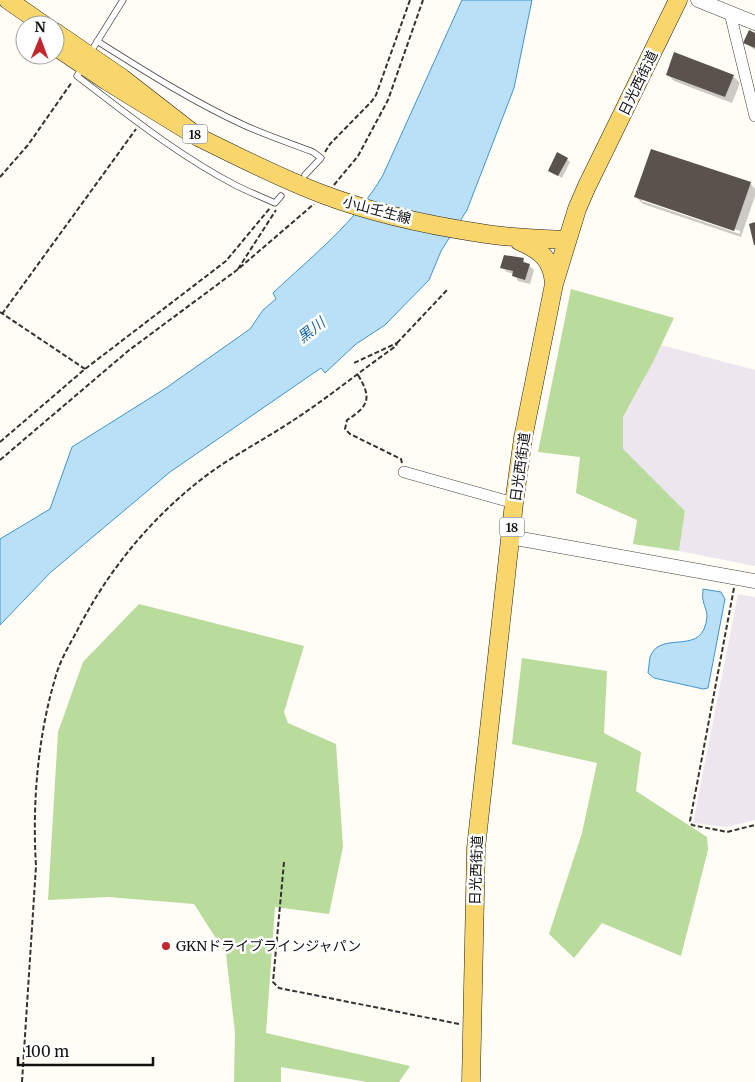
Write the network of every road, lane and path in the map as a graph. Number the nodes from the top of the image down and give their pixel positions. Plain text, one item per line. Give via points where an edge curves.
1 (8, 0) edge
2 (123, 0) edge
3 (410, 0) edge
4 (423, 0) edge
5 (678, 0) edge
6 (698, 0) edge
7 (0, 9) edge
8 (730, 13) junction
9 (30, 15) edge
10 (15, 19) edge
11 (755, 23) edge
12 (65, 41) edge
13 (65, 50) edge
14 (86, 59) junction
15 (755, 116) edge
16 (140, 124) junction
17 (321, 158) junction
18 (305, 175) dead end
19 (0, 177) edge
20 (326, 195) junction
21 (281, 196) dead end
22 (275, 203) junction
23 (508, 237) junction
24 (567, 240) junction
25 (237, 270) junction
26 (554, 284) junction
27 (448, 290) dead end
28 (1, 313) edge
29 (397, 342) junction
30 (354, 362) dead end
31 (85, 370) junction
32 (358, 375) junction
33 (0, 442) edge
34 (0, 460) edge
35 (404, 472) joint
36 (514, 503) junction
37 (510, 537) junction
38 (736, 578) junction
39 (755, 581) edge
40 (755, 825) edge
41 (284, 862) dead end
42 (472, 1026) junction
43 (22, 1082) edge
44 (471, 1082) edge

1 - 9 main road
2 - 14 lane
3 - 17 path via 376,95
4 - 20 path via 382,113 358,156
5 - 24 main road, 日光西街道 / 18 via 587,186
6 - 8 street
7 - 10 main road
8 - 11 street
8 - 15 street
12 - 14 main road, 小山壬生線 / 18
13 - 14 main road, 小山壬生線 / 18
14 - 16 lane
14 - 17 lane via 166,84 248,127
14 - 19 path via 28,145
14 - 20 main road, 小山壬生線 / 18 via 198,137 257,167
16 - 22 lane via 236,186
16 - 28 path
17 - 18 lane
20 - 23 main road, 小山壬生線 / 18 via 415,220
20 - 25 path
21 - 22 lane
22 - 25 path via 276,210
22 - 31 path via 226,261
23 - 24 main road, 小山壬生線 / 18
23 - 26 main road via 540,251 551,266
24 - 26 main road, 日光西街道 / 18
25 - 34 path via 128,350
26 - 36 main road, 日光西街道 / 18 via 528,410
27 - 29 path
28 - 31 path
29 - 30 path
29 - 32 path
31 - 33 path
32 - 35 path via 366,400 360,412 347,420 345,429 401,459
32 - 43 path via 224,464 172,504 138,539 104,583 66,650 58,670 39,750 36,866
35 - 36 street
36 - 37 main road, 日光西街道 / 18
37 - 38 street
37 - 42 main road, 日光西街道 / 18 via 476,848
38 - 39 street
38 - 40 path via 690,821 692,825 727,832
41 - 42 path via 273,982 279,988
42 - 44 main road, 日光西街道 / 18

